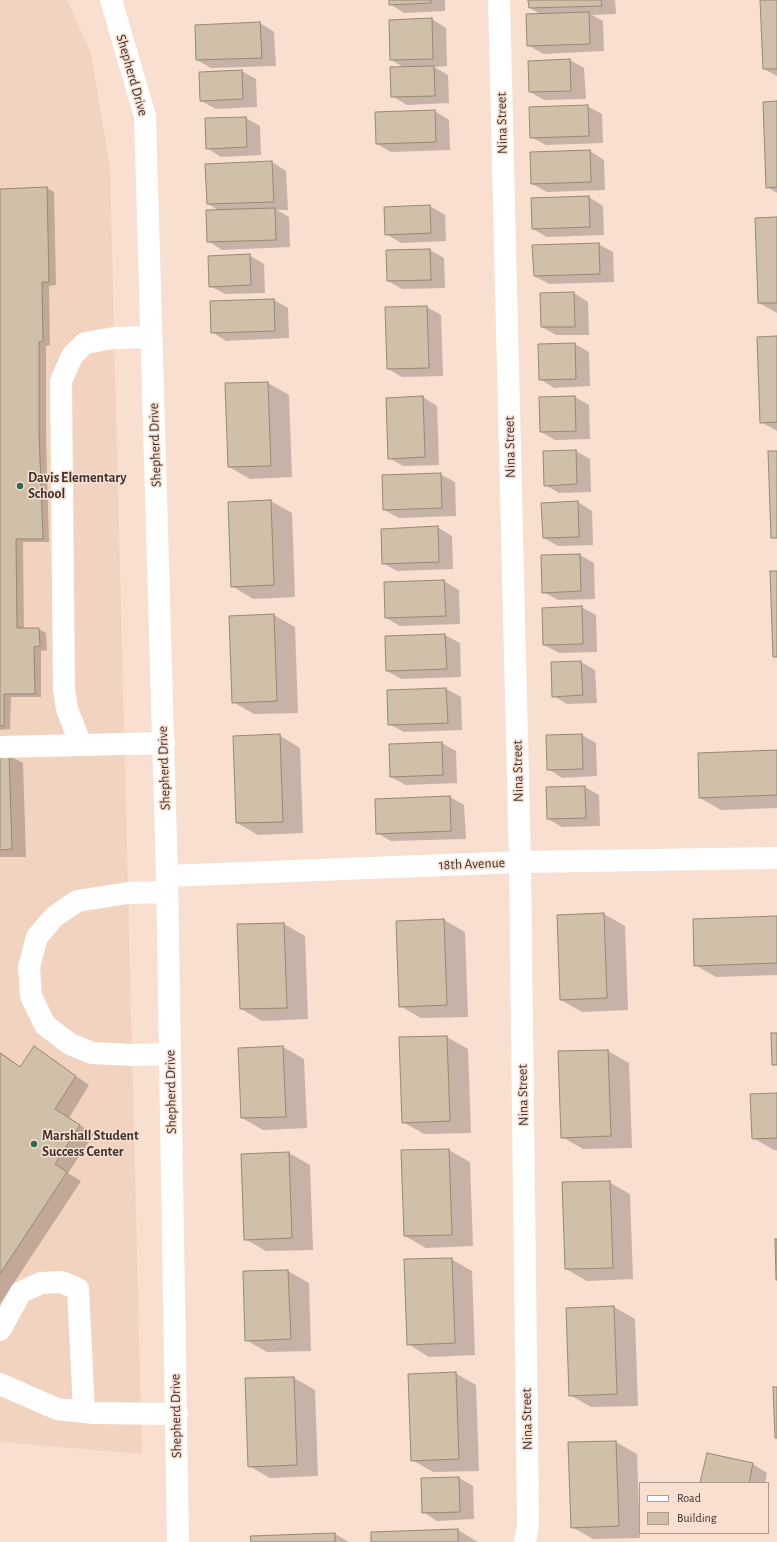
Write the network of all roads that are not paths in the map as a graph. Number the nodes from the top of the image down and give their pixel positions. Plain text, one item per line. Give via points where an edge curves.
1 (110, 0) edge
2 (499, 0) edge
3 (152, 337) junction
4 (164, 743) junction
5 (81, 745) junction
6 (0, 747) edge
7 (777, 858) edge
8 (520, 862) junction
9 (167, 884) junction
10 (170, 1054) junction
11 (0, 1330) edge
12 (0, 1384) edge
13 (84, 1411) junction
14 (177, 1414) junction
15 (178, 1542) edge
16 (525, 1542) edge

1 - 3 street, Shepherd Drive via 145,116
2 - 8 street, Nina Street
3 - 4 street, Shepherd Drive
3 - 5 street via 114,338 85,343 72,356 61,381 64,689 67,709
4 - 5 street
4 - 9 street, Shepherd Drive
5 - 6 street
7 - 8 street, 18th Avenue
8 - 9 street, 18th Avenue
8 - 16 street, Nina Street via 528,1525
9 - 10 street, Shepherd Drive
9 - 10 street, 18th Avenue via 77,901 54,917 37,937 29,967 31,996 45,1025 70,1044 92,1053
10 - 14 street, Shepherd Drive
11 - 13 street via 21,1292 41,1283 61,1282 78,1289
12 - 13 street via 57,1409
13 - 14 street
14 - 15 street, Shepherd Drive

